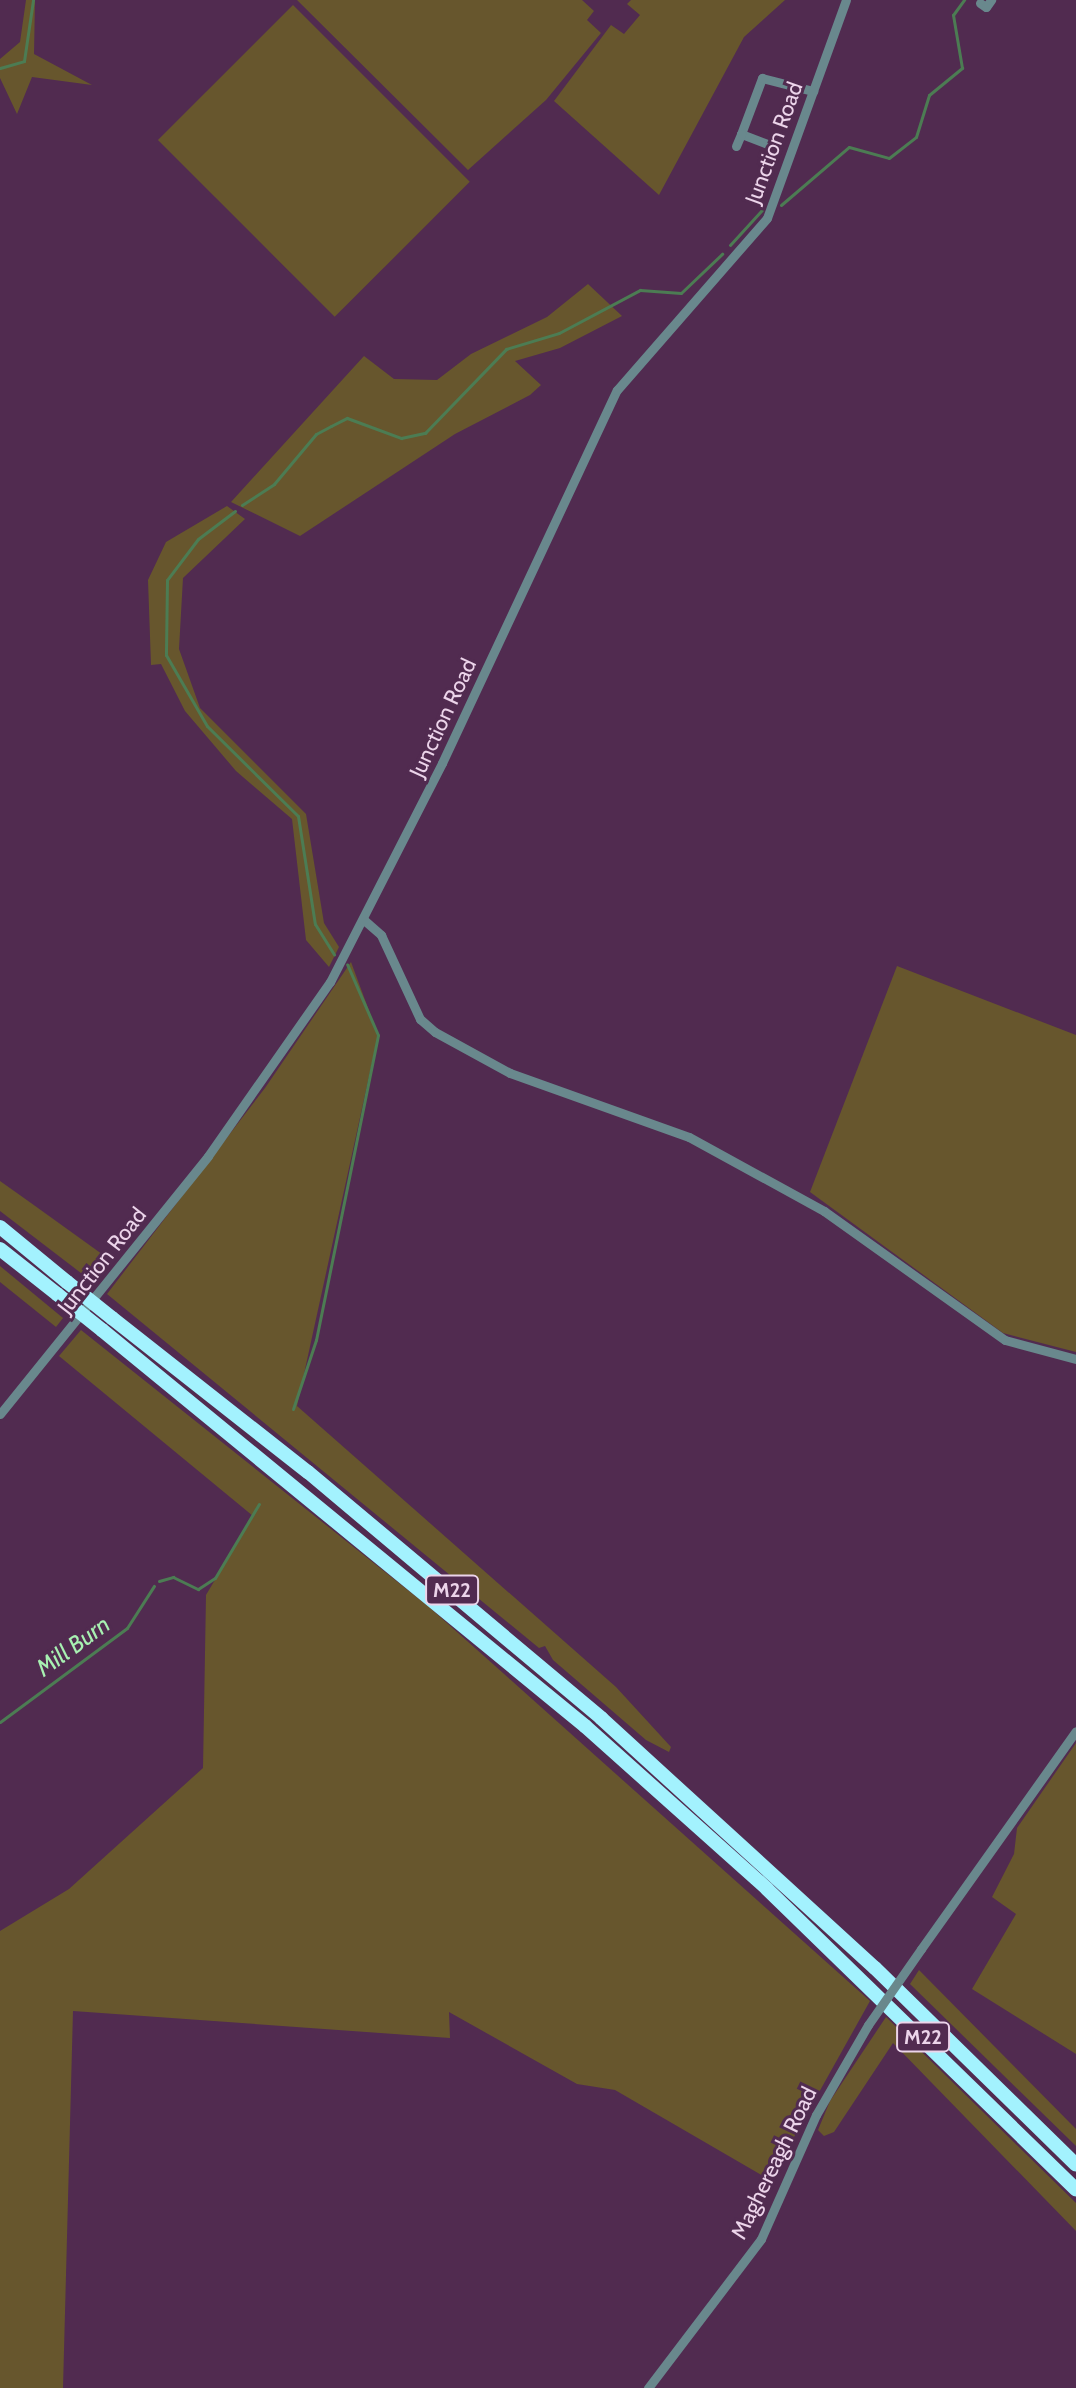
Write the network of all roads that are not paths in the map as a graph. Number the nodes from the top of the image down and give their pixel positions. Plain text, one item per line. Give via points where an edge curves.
1 (846, 0) edge
2 (991, 0) edge
3 (980, 3) dead end
4 (813, 91) junction
5 (741, 134) junction
6 (770, 145) dead end
7 (736, 146) dead end
8 (364, 920) junction
9 (0, 1227) edge
10 (0, 1249) edge
11 (1076, 1359) edge
12 (0, 1414) edge
13 (1076, 1731) edge
14 (1076, 2165) edge
15 (1076, 2189) edge
16 (648, 2388) edge

1 - 4 street, Junction Road
2 - 3 street via 986,7
4 - 5 street via 766,75
4 - 8 street, Junction Road via 767,218 617,390
5 - 6 street
5 - 7 street
8 - 11 street via 381,935 420,1019 435,1032 510,1073 689,1137 824,1211 1005,1340
8 - 12 street, Junction Road via 310,1015 250,1101
9 - 14 highway, M22, bridge via 319,1481 601,1718 875,1968
10 - 15 highway, M22, bridge via 366,1540 597,1736 864,1981
13 - 16 street, Maghereagh Road, bridge via 868,2025 816,2115 761,2239

